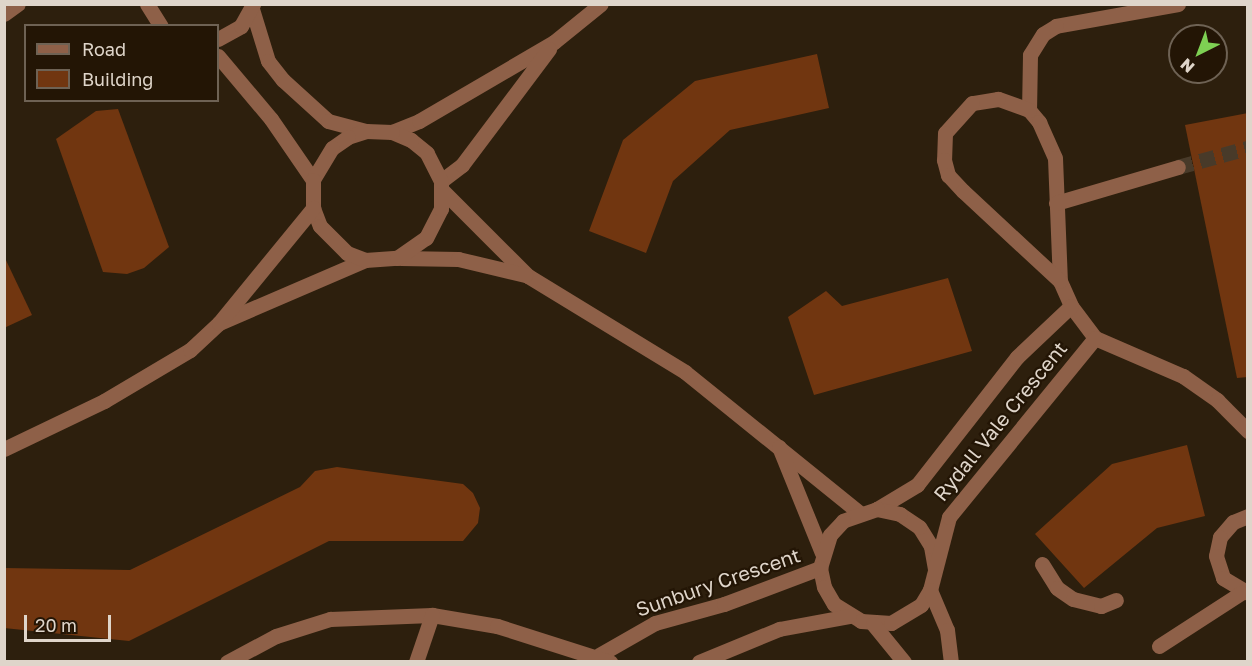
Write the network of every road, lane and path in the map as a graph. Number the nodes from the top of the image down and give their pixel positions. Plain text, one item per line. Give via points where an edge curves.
1 (18, 4) edge
2 (147, 4) edge
3 (601, 4) edge
4 (1178, 4) edge
5 (253, 7) edge
6 (4, 14) edge
7 (160, 24) edge
8 (219, 38) edge
9 (554, 42) junction
10 (219, 57) edge
11 (1029, 110) junction
12 (366, 131) junction
13 (392, 132) junction
14 (1178, 167) tunnel mouth
15 (313, 180) junction
16 (442, 185) junction
17 (1056, 203) junction
18 (313, 208) junction
19 (397, 258) junction
20 (365, 260) junction
21 (528, 276) junction
22 (1060, 281) junction
23 (1071, 306) junction
24 (219, 323) junction
25 (1095, 338) junction
26 (1248, 431) edge
27 (778, 444) junction
28 (4, 449) edge
29 (877, 510) junction
30 (860, 513) junction
31 (1248, 516) edge
32 (821, 560) junction
33 (1042, 564) dead end
34 (935, 569) junction
35 (930, 590) junction
36 (1244, 593) edge
37 (1116, 600) dead end
38 (432, 615) junction
39 (849, 616) junction
40 (873, 624) junction
41 (1159, 646) dead end
42 (605, 658) edge
43 (227, 662) edge
44 (417, 662) edge
45 (699, 662) edge
46 (904, 662) edge
47 (951, 662) edge

1 - 6 street
2 - 7 street
3 - 9 street
4 - 11 street via 1056,26 1043,34 1030,55
5 - 8 street via 241,26
5 - 12 street via 268,61 283,80 328,121
9 - 13 street via 419,121
9 - 16 street via 462,165
10 - 15 street via 271,119
11 - 17 street, Rydall Vale Crescent via 1040,122 1055,158
11 - 22 street, Rydall Vale Crescent via 998,99 972,104 945,133 944,160 948,175 963,191
12 - 13 street
12 - 15 street via 332,147
13 - 16 street via 427,153
14 - 17 street
15 - 18 street
16 - 19 street via 439,216 426,238
16 - 21 street
17 - 22 street, Rydall Vale Crescent
18 - 20 street via 331,242
18 - 24 street
19 - 20 street
19 - 21 street via 458,259
20 - 24 street
21 - 27 street via 685,372
22 - 23 street, Rydall Vale Crescent
23 - 25 street, Rydall Vale Crescent
23 - 29 street, Rydall Vale Crescent via 1017,357 917,485
24 - 28 street via 164,368
25 - 26 street, Rydall Vale Crescent via 1183,376 1217,400
25 - 34 street, Rydall Vale Crescent via 950,517
27 - 30 street
27 - 32 street
29 - 30 street
29 - 34 street via 900,514 919,527 931,546
30 - 32 street via 843,521 830,535
31 - 36 street via 1233,522 1220,537 1216,556 1223,578
32 - 39 street via 824,587 834,604
32 - 42 street, Sunbury Crescent via 724,604 655,623
33 - 37 street via 1057,588 1073,599 1101,606
34 - 35 street
35 - 40 street via 907,617
35 - 47 street via 947,630
36 - 41 street
38 - 42 street, Sunbury Crescent via 497,626
38 - 43 street, Sunbury Crescent via 330,619 276,636
38 - 44 street
39 - 40 street
39 - 45 street via 779,628
40 - 46 street

